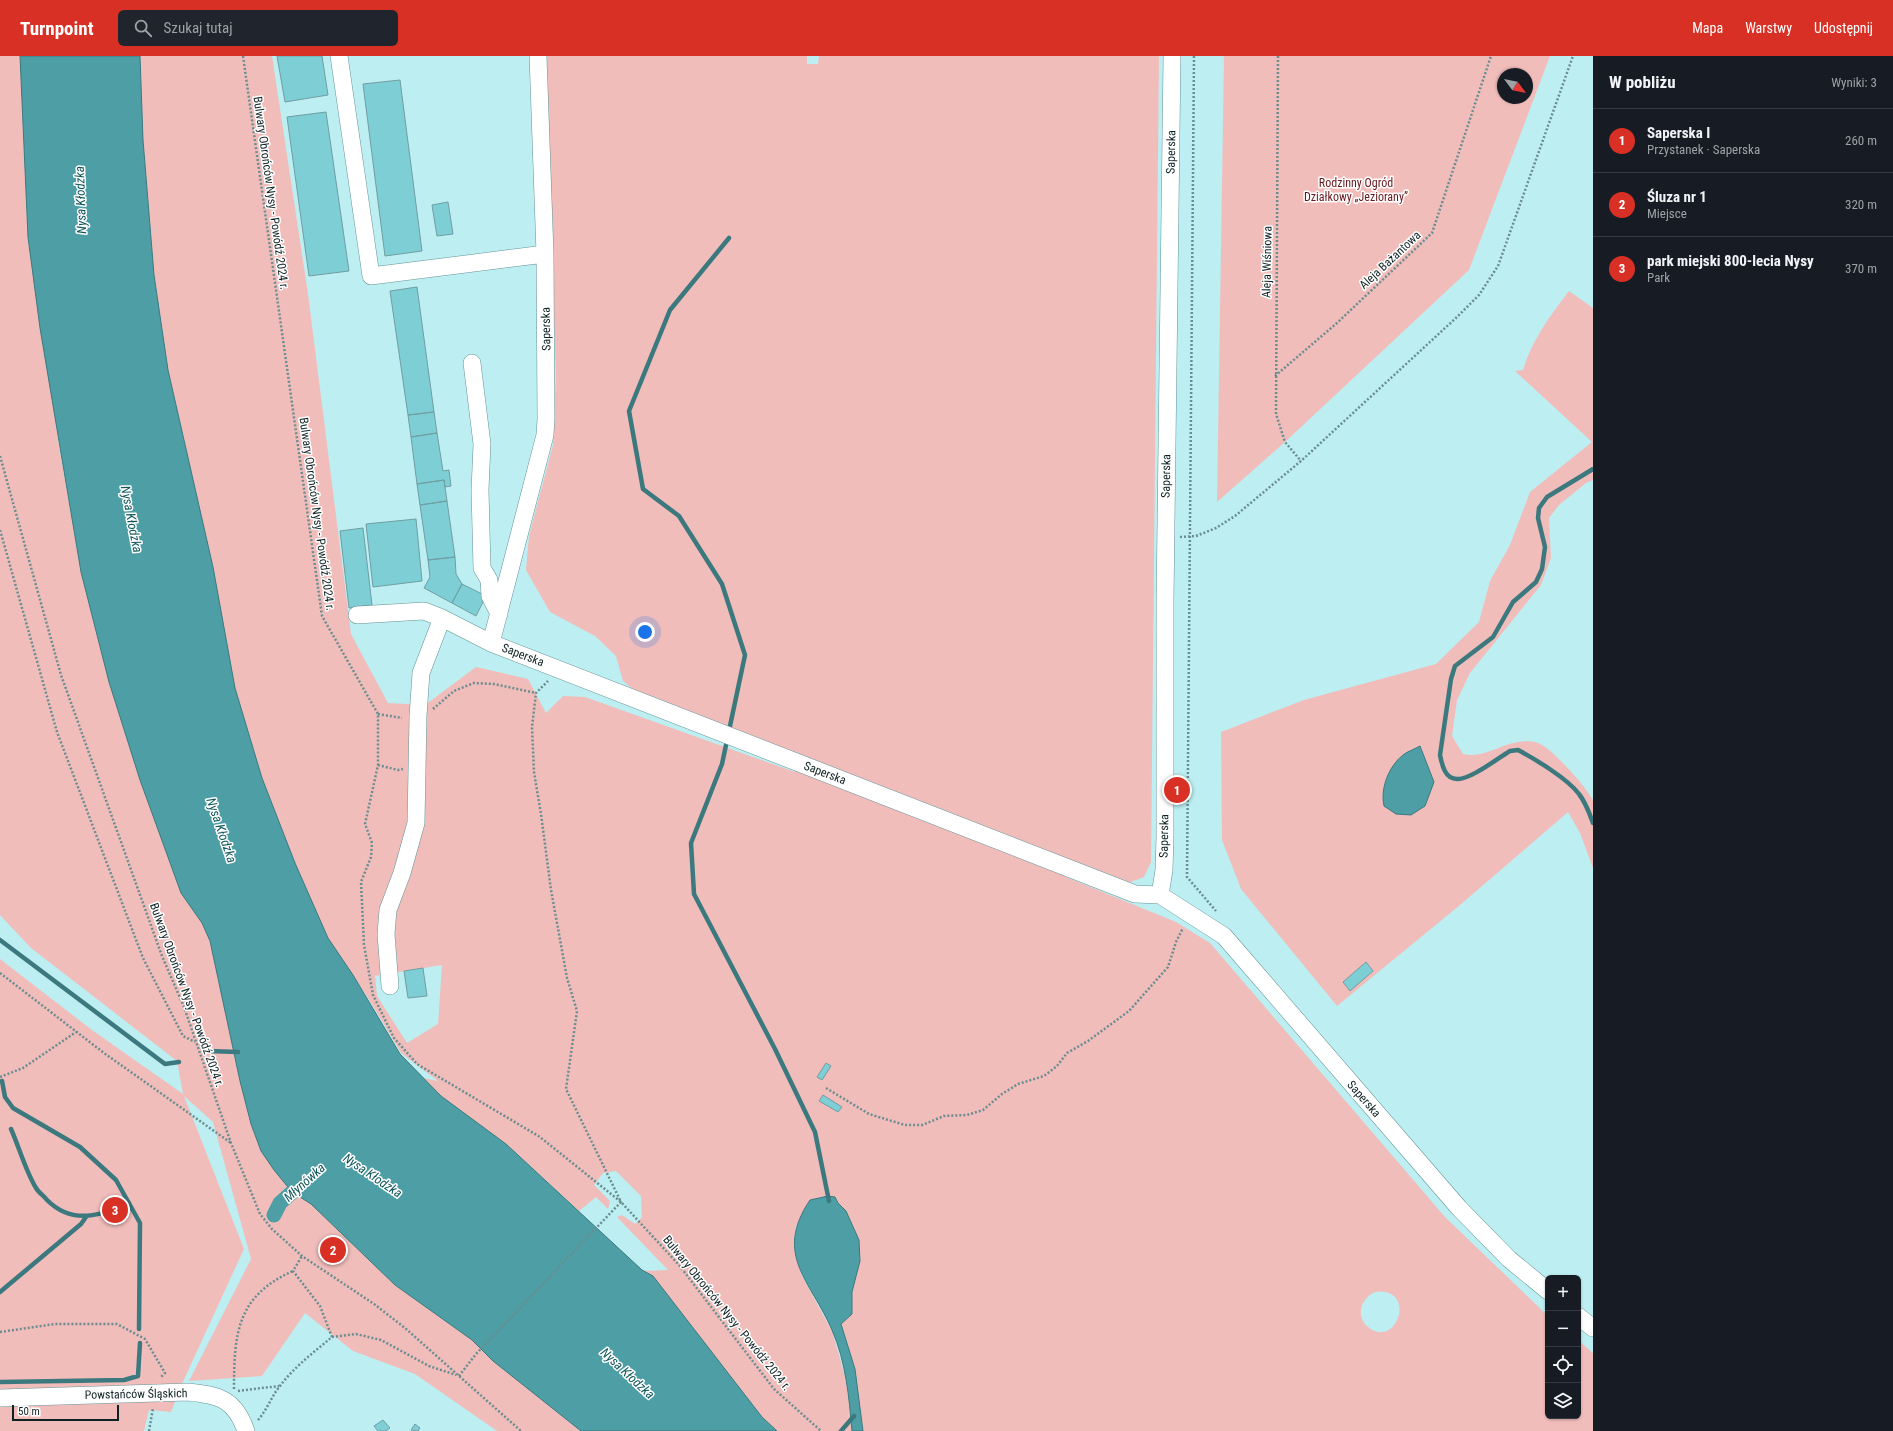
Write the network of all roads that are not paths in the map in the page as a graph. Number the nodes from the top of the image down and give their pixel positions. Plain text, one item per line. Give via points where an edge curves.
1 (339, 56) edge
2 (538, 56) edge
3 (1172, 56) edge
4 (545, 254) junction
5 (472, 363) dead end
6 (499, 614) junction
7 (357, 615) dead end
8 (442, 618) junction
9 (492, 643) junction
10 (1160, 895) junction
11 (390, 986) dead end
12 (1545, 1289) edge
13 (1581, 1318) edge
14 (1593, 1328) edge
15 (0, 1398) edge
16 (250, 1428) edge

1 - 4 street via 371,276
2 - 4 street, Saperska
3 - 10 street, Saperska via 1165,837
4 - 6 street, Saperska via 545,435
5 - 6 street via 482,444 482,568 489,580 490,596
6 - 9 street, Saperska
7 - 8 street, Saperska via 424,611
8 - 9 street, Saperska
8 - 11 street via 421,673 416,823 388,910 386,934
9 - 10 street, Saperska via 1135,894
10 - 12 street, Saperska via 1224,936 1459,1208 1509,1259
13 - 14 street
15 - 16 street, Powstańców Śląskich via 155,1393 208,1394 224,1399 234,1407

